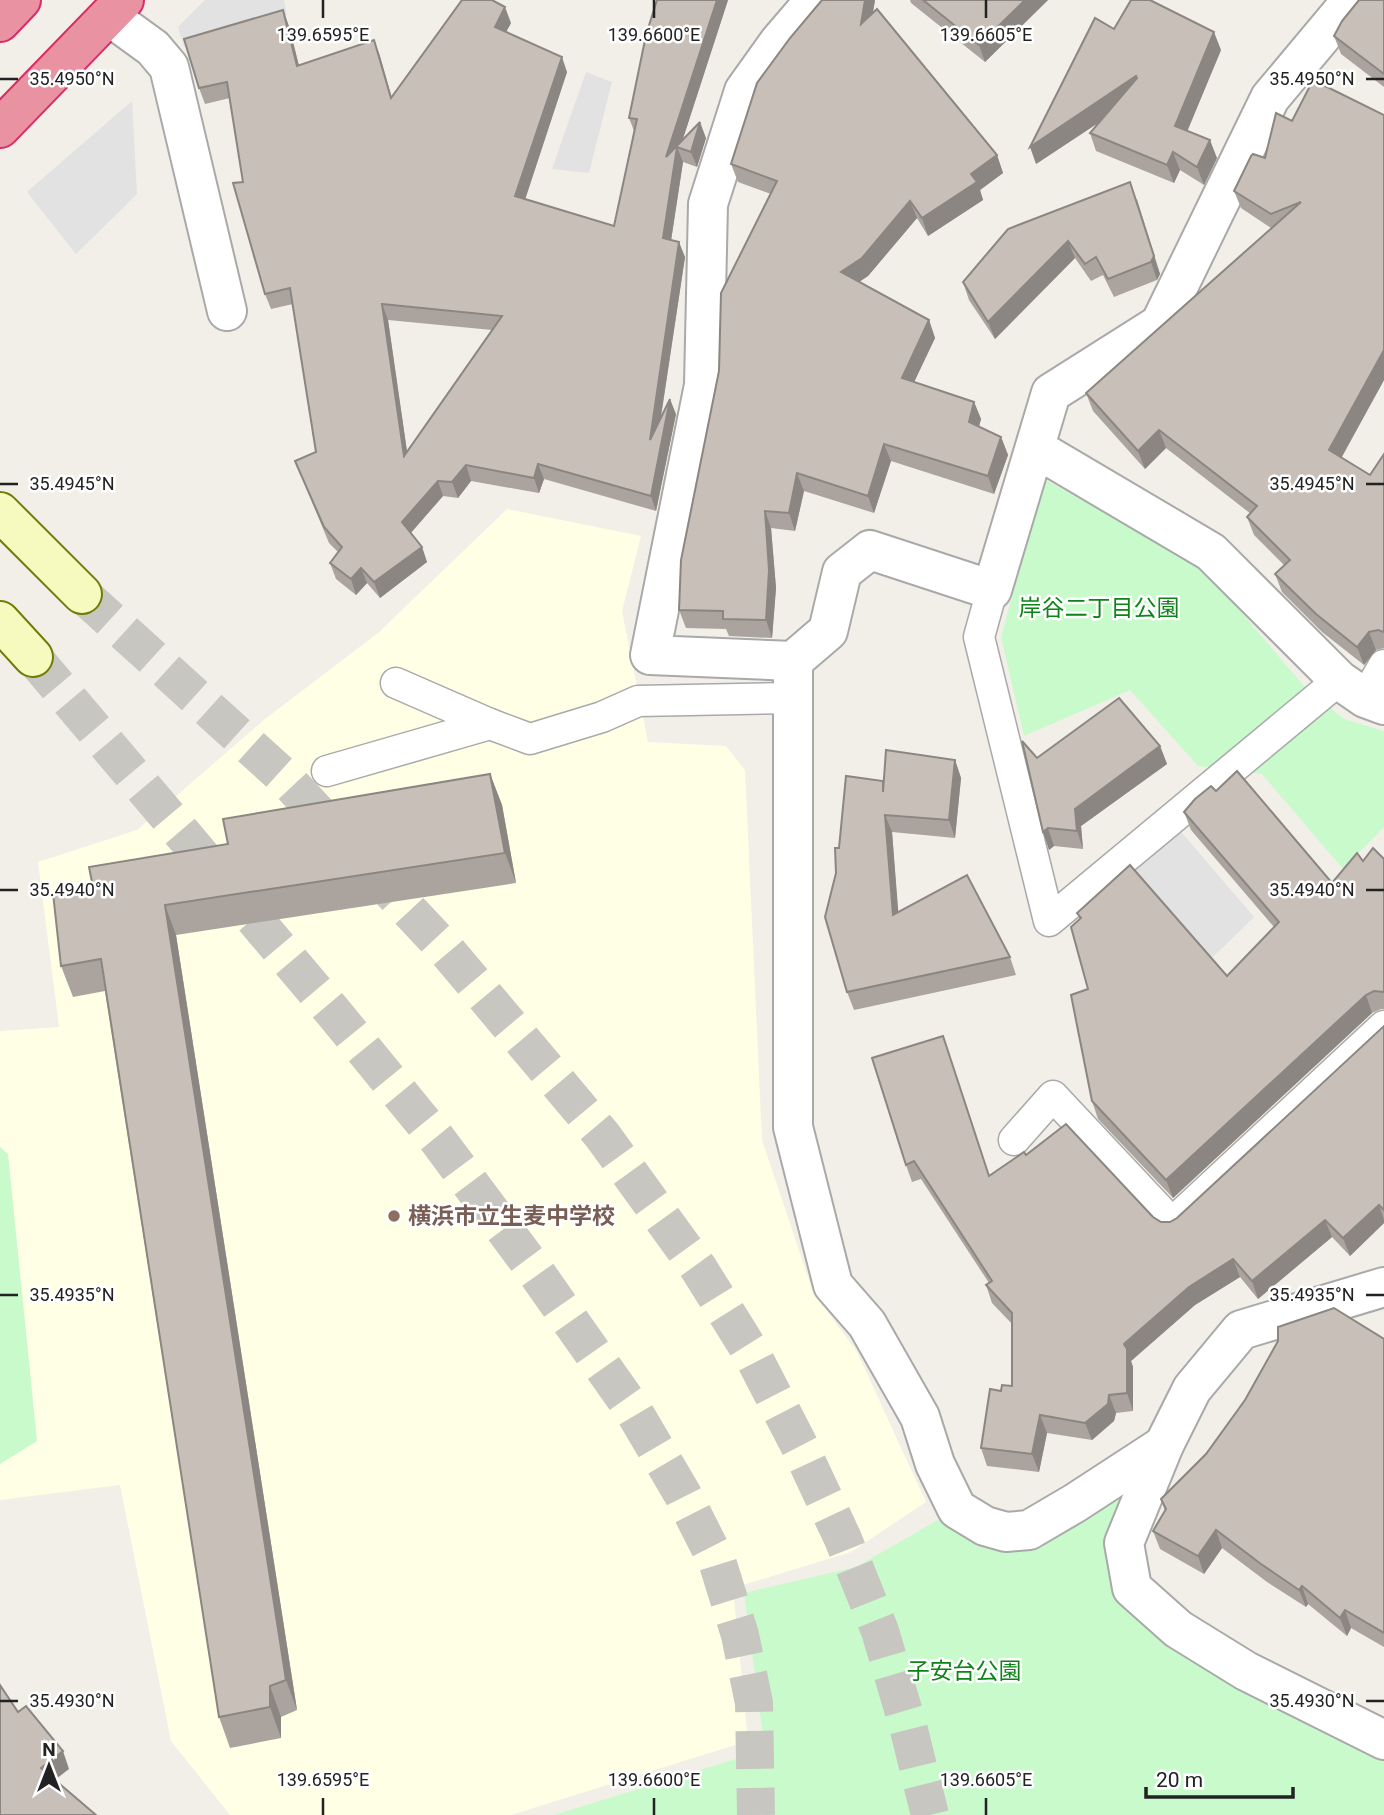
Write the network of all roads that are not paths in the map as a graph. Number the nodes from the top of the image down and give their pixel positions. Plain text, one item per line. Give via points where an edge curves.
1 (21, 0) edge
2 (815, 0) edge
3 (1352, 0) edge
4 (116, 8) edge
5 (0, 22) edge
6 (0, 128) edge
7 (227, 311) dead end
8 (1035, 448) junction
9 (0, 512) edge
10 (992, 590) junction
11 (82, 594) tunnel mouth
12 (0, 621) edge
13 (33, 657) tunnel mouth
14 (793, 661) junction
15 (1384, 665) edge
16 (396, 683) dead end
17 (1363, 694) edge
18 (793, 698) junction
19 (490, 724) junction
20 (327, 771) dead end
21 (1384, 1026) edge
22 (1014, 1139) dead end
23 (1384, 1286) edge
24 (1164, 1445) junction
25 (1384, 1740) edge

1 - 5 highway
2 - 14 street via 744,91 708,204 704,385 650,654
3 - 8 street via 1270,98 1160,324 1051,393
4 - 6 highway
4 - 7 street via 169,67
8 - 10 street
8 - 17 street via 1211,552
9 - 11 street
10 - 14 street via 870,550 842,572 828,631
10 - 17 lane via 979,637 1049,920
12 - 13 street
14 - 18 street
15 - 17 lane
16 - 19 lane
18 - 19 lane via 638,701 530,739
18 - 24 street via 793,1127 833,1286 867,1324 920,1417 935,1464 957,1508 985,1526 1006,1532 1029,1530
19 - 20 lane
21 - 22 lane via 1171,1223 1054,1096
23 - 24 street via 1241,1330 1192,1389
24 - 25 street via 1124,1543 1132,1588 1178,1629 1234,1664

